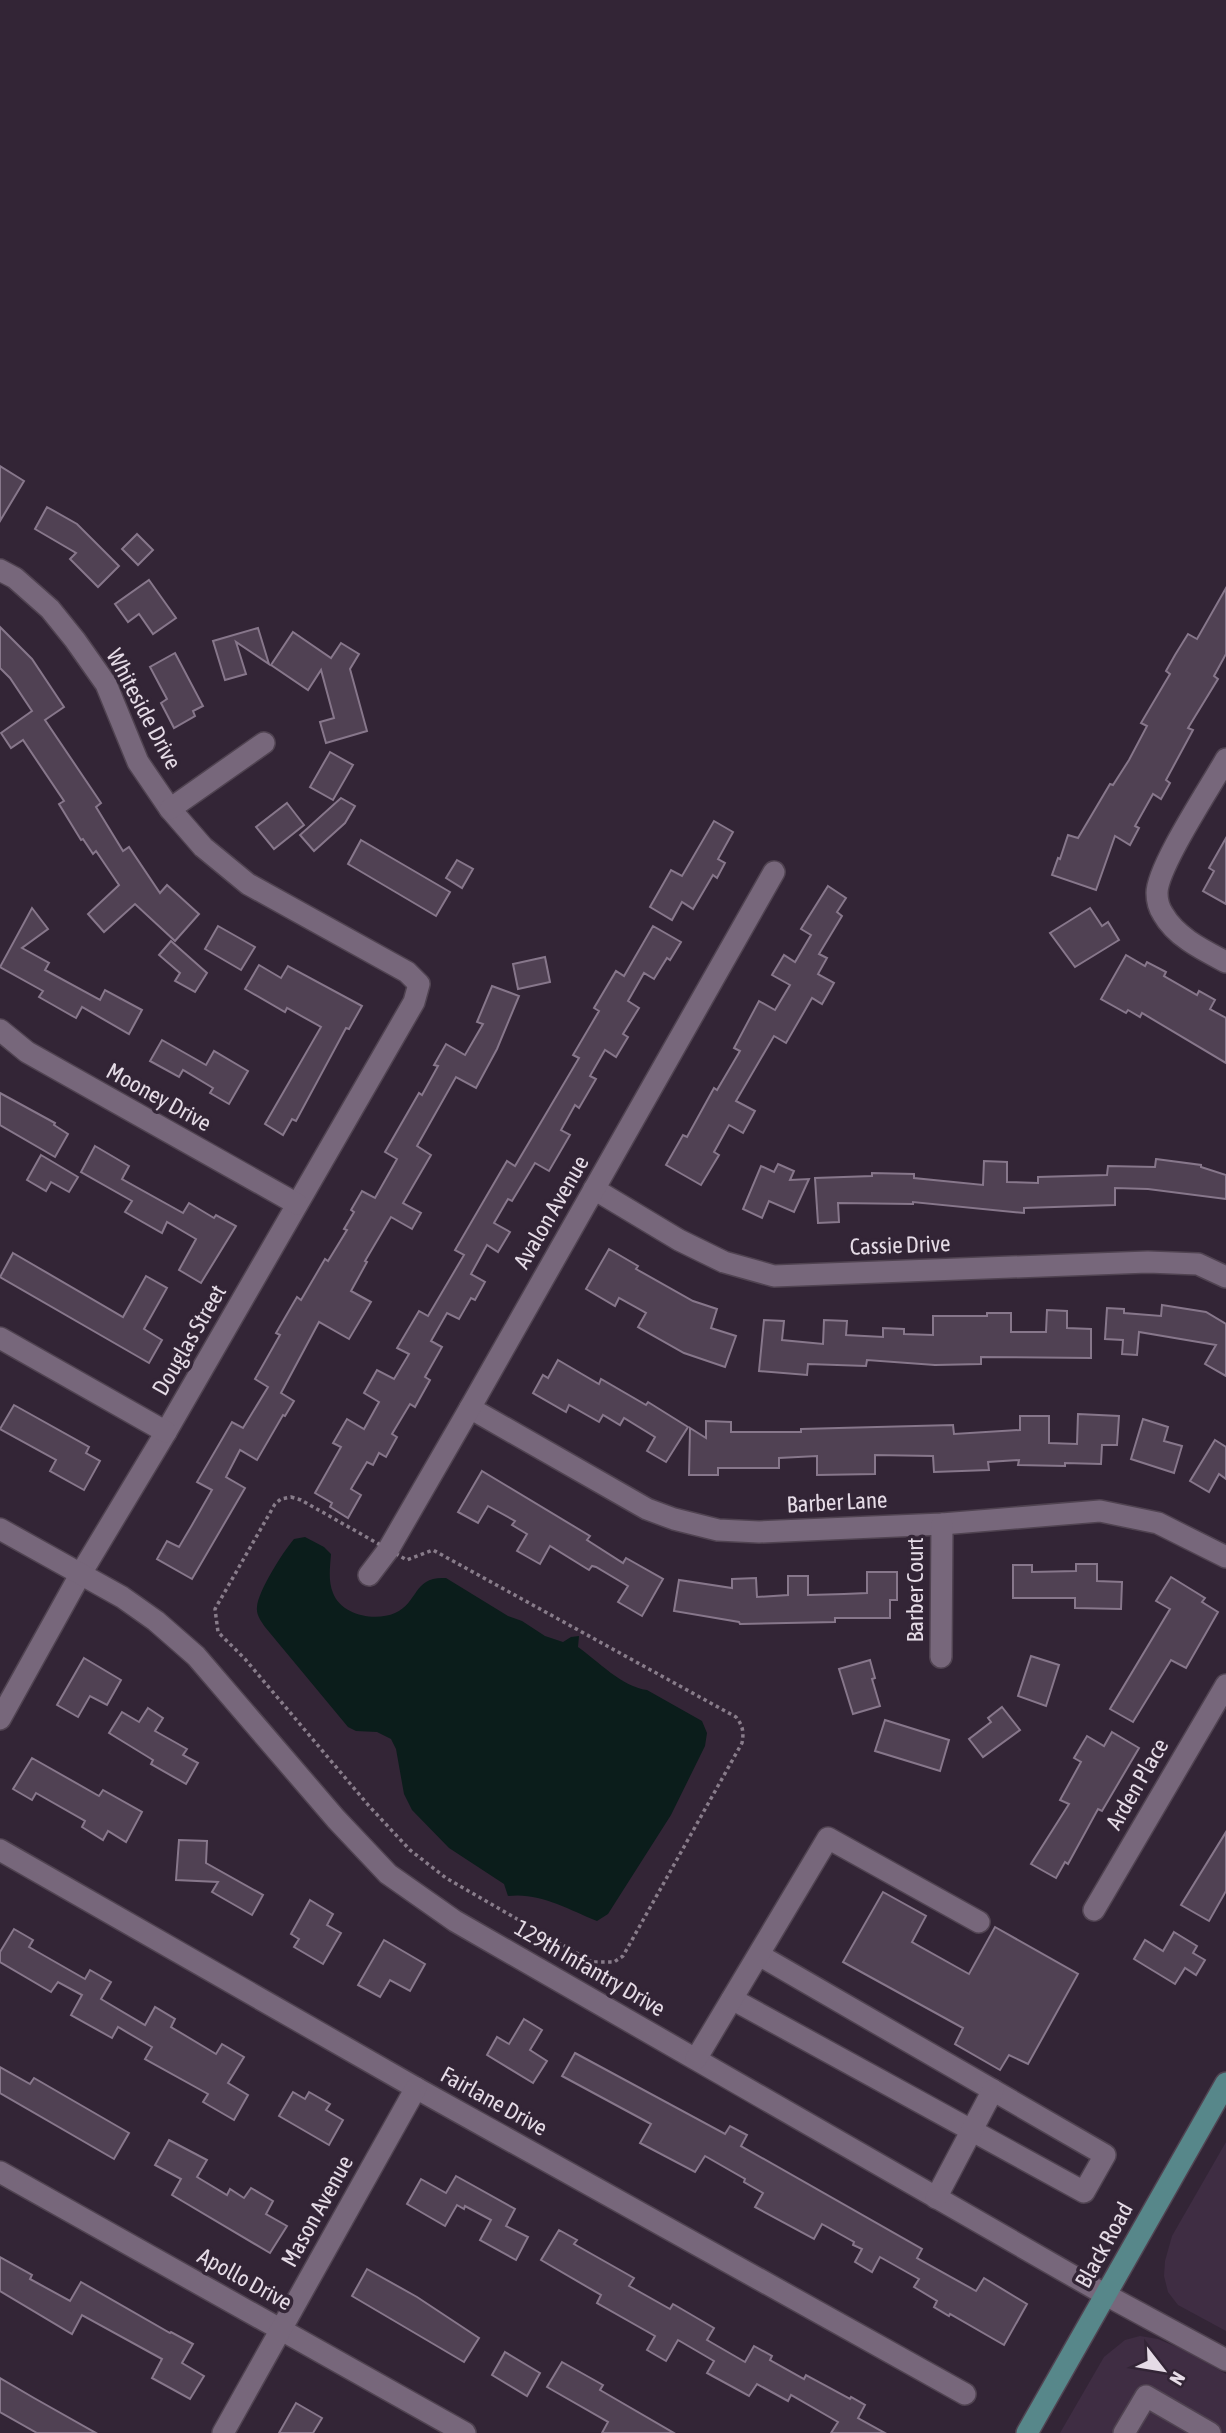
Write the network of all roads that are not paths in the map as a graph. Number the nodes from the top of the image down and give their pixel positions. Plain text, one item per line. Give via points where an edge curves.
1 (0, 570) edge
2 (264, 743) dead end
3 (1226, 759) edge
4 (170, 809) junction
5 (774, 872) dead end
6 (1226, 962) edge
7 (419, 984) joint
8 (0, 1030) edge
9 (594, 1189) junction
10 (297, 1204) junction
11 (1226, 1277) edge
12 (0, 1338) edge
13 (470, 1408) junction
14 (166, 1432) junction
15 (942, 1524) junction
16 (0, 1530) edge
17 (1226, 1557) edge
18 (80, 1575) junction
19 (369, 1575) dead end
20 (941, 1657) dead end
21 (1226, 1685) edge
22 (0, 1719) edge
23 (0, 1850) edge
24 (1094, 1910) dead end
25 (979, 1922) dead end
26 (759, 1955) junction
27 (732, 1999) junction
28 (696, 2059) junction
29 (1226, 2083) edge
30 (416, 2088) junction
31 (993, 2090) junction
32 (972, 2131) junction
33 (0, 2172) edge
34 (936, 2197) junction
35 (1106, 2295) junction
36 (280, 2329) junction
37 (1226, 2360) edge
38 (965, 2394) dead end
39 (223, 2433) edge
40 (465, 2433) edge
41 (1027, 2433) edge
42 (1124, 2433) edge
43 (1210, 2433) edge

1 - 4 street, Whiteside Drive via 50,609 91,662 106,684 138,762
2 - 4 street
3 - 6 street via 1164,866 1157,893 1164,916 1179,933
4 - 7 street, Whiteside Drive via 203,847 248,884 407,972
5 - 9 street, Avalon Avenue
7 - 10 street, Douglas Street via 414,1002
8 - 10 street, Mooney Drive via 27,1052
9 - 11 street, Cassie Drive via 724,1262 774,1276 1148,1262 1198,1264
9 - 13 street, Avalon Avenue
10 - 14 street, Douglas Street
12 - 14 street
13 - 15 street, Barber Lane via 647,1509 718,1530
13 - 19 street, Avalon Avenue
14 - 18 street, Douglas Street
15 - 17 street, Barber Lane via 1100,1511 1158,1523
15 - 20 street, Barber Court
16 - 18 street, 129th Infantry Drive
18 - 22 street, Douglas Street
18 - 28 street, 129th Infantry Drive via 122,1597 195,1656 388,1874 455,1921
21 - 24 street, Arden Place
23 - 30 street, Fairlane Drive
25 - 26 street via 828,1838
26 - 27 street
26 - 31 street
27 - 28 street
27 - 32 street
28 - 34 street, 129th Infantry Drive
29 - 35 main road, Black Road
30 - 36 street, Mason Avenue
30 - 38 street, Fairlane Drive
31 - 32 street
31 - 32 street via 1105,2155 1084,2192
32 - 34 street
33 - 36 street, Apollo Drive
34 - 35 street, 129th Infantry Drive
35 - 37 street, 129th Infantry Drive
35 - 41 main road, Black Road
36 - 39 street, Mason Avenue
36 - 40 street, Apollo Drive
42 - 43 street via 1146,2396

